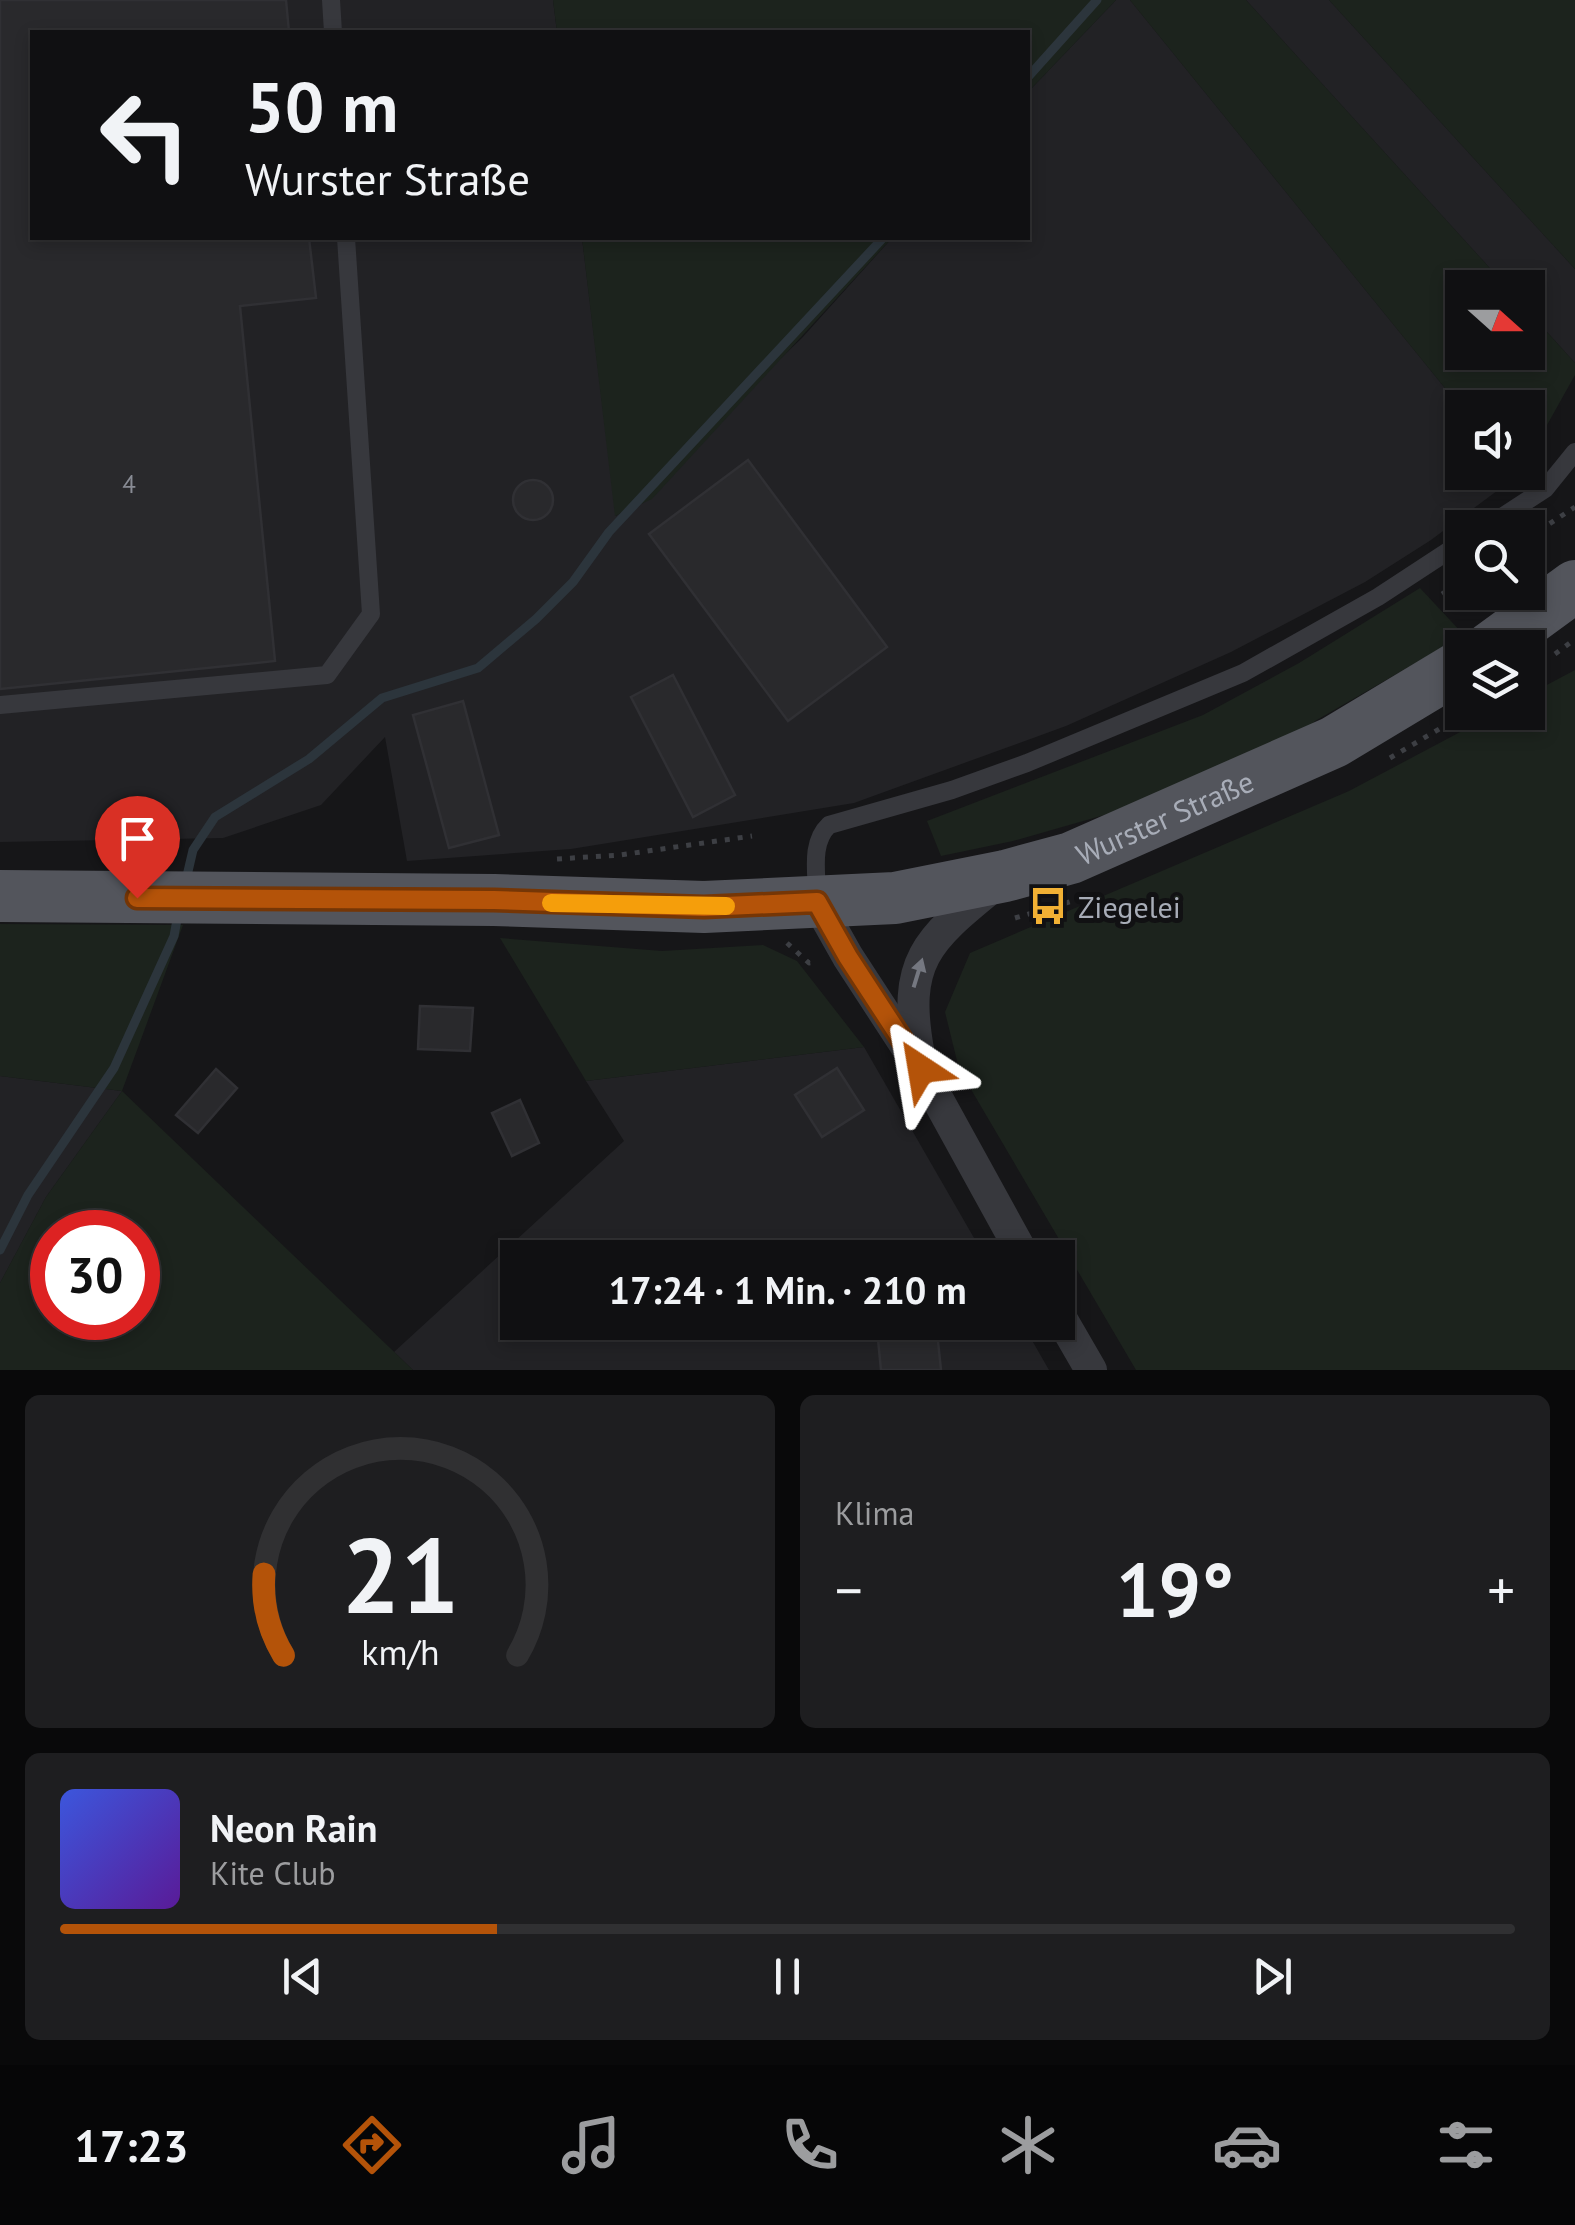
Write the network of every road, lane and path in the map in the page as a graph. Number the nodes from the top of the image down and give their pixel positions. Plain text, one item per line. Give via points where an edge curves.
1 (331, 0) edge
2 (333, 30) edge
3 (346, 240) edge
4 (1575, 452) edge
5 (1575, 507) edge
6 (1513, 510) edge
7 (1545, 527) edge
8 (1445, 553) edge
9 (1575, 586) edge
10 (1445, 592) edge
11 (1442, 594) dead end
12 (1515, 630) edge
13 (1445, 674) edge
14 (0, 704) edge
15 (1005, 876) junction
16 (0, 896) edge
17 (817, 902) junction
18 (921, 1069) junction
19 (1015, 1240) edge
20 (1073, 1340) edge
21 (1091, 1370) edge

1 - 2 lane
3 - 14 lane via 371,614 327,675
4 - 6 lane via 1545,490
5 - 7 path
8 - 17 lane via 1243,673 1027,763 829,826 817,846
9 - 12 main road
10 - 11 path
13 - 15 main road, Wurster Straße via 1334,742 1071,858
15 - 17 main road, Wurster Straße via 896,898
18 -> 15 street via 910,1011 927,948
16 - 17 main road, Wurster Straße via 704,907
17 - 18 street
18 - 19 street
20 - 21 street

